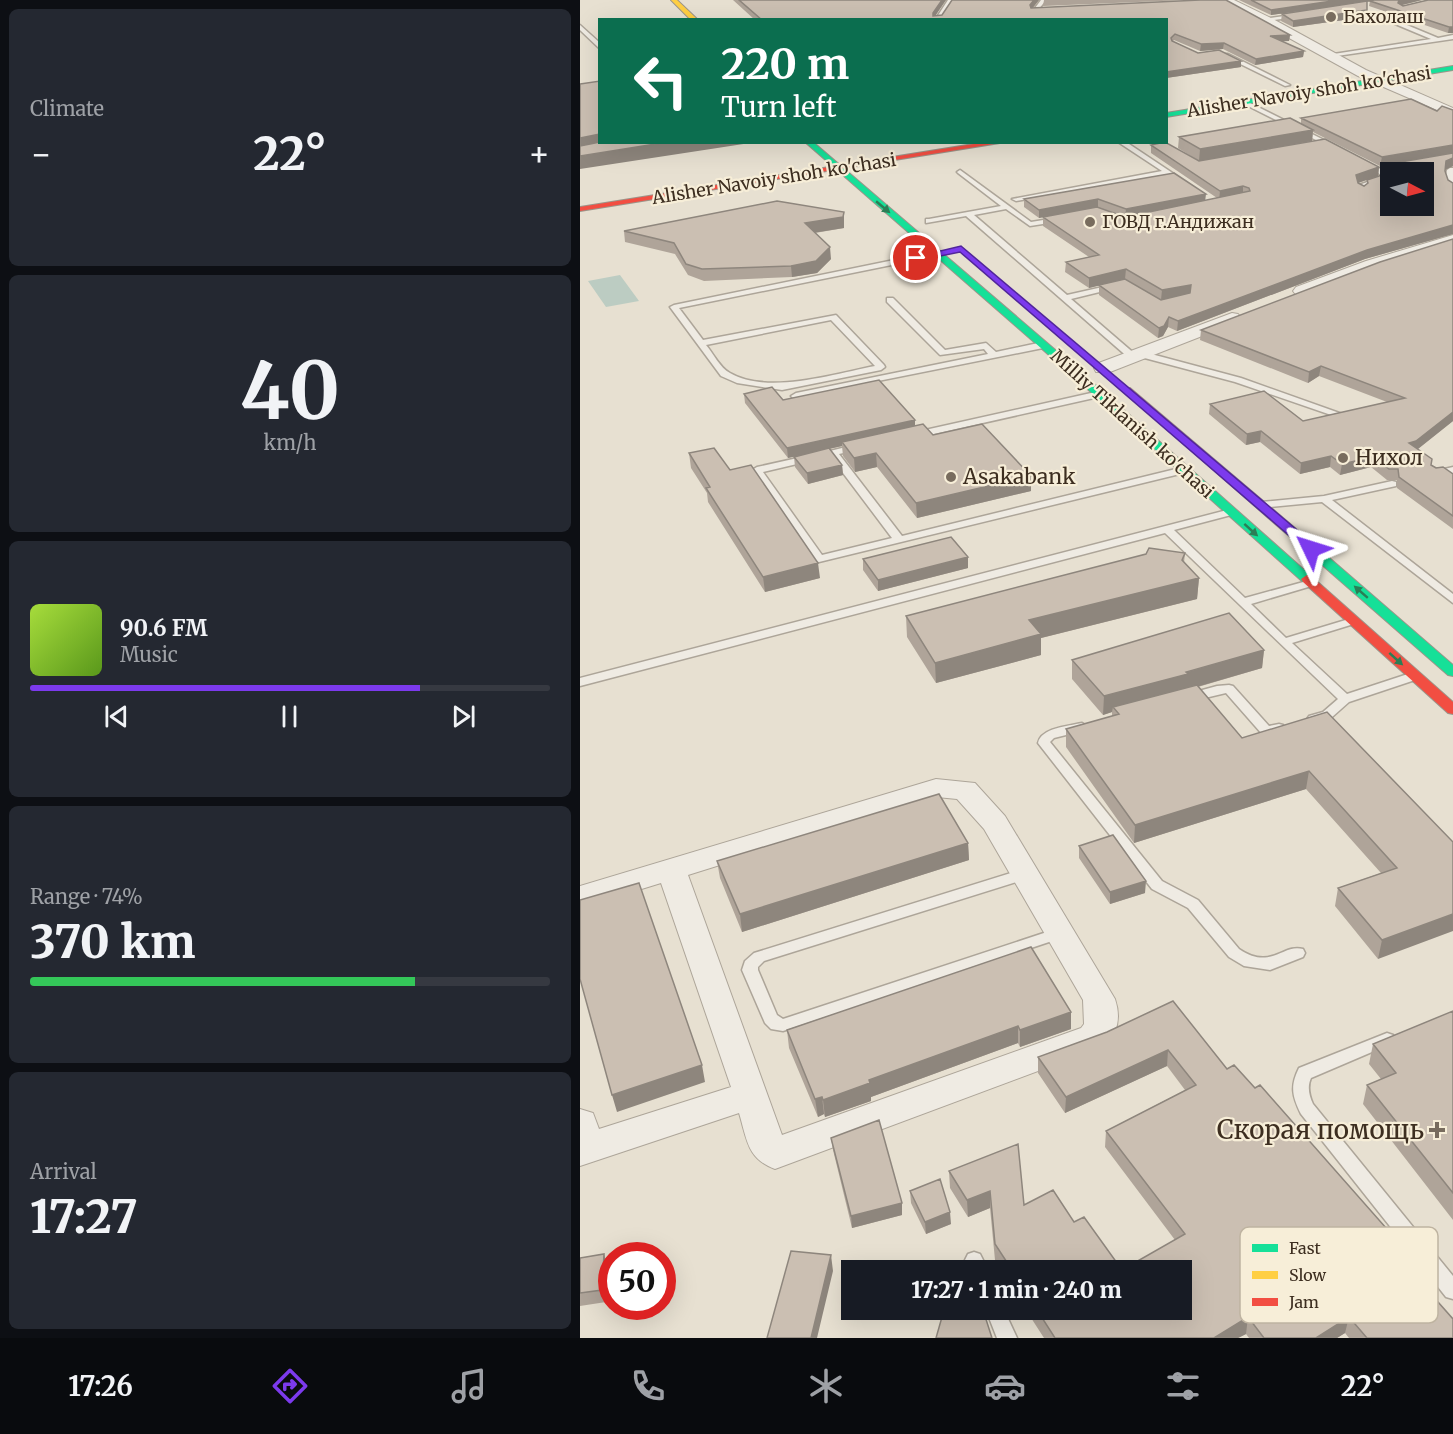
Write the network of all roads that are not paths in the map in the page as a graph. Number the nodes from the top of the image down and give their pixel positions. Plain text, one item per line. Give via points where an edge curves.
1 (674, 0) edge
2 (951, 0) edge
3 (1044, 0) edge
4 (1225, 2) edge
5 (1050, 11) edge
6 (1302, 15) edge
7 (693, 18) edge
8 (938, 18) edge
9 (1266, 19) junction
10 (1390, 20) edge
11 (580, 27) edge
12 (1453, 37) edge
13 (1438, 39) junction
14 (588, 44) dead end
15 (598, 45) edge
16 (1453, 45) edge
17 (1220, 52) edge
18 (1330, 55) junction
19 (1453, 58) edge
20 (1453, 68) edge
21 (1362, 73) junction
22 (1377, 81) junction
23 (1287, 85) junction
24 (1244, 102) junction
25 (1168, 104) edge
26 (1453, 113) edge
27 (1168, 115) edge
28 (1325, 143) junction
29 (810, 144) edge
30 (917, 144) edge
31 (991, 144) edge
32 (1124, 144) edge
33 (1314, 145) edge
34 (1343, 152) edge
35 (853, 155) junction
36 (826, 159) junction
37 (865, 165) junction
38 (1370, 166) edge
39 (839, 169) junction
40 (1379, 170) joint
41 (1453, 170) edge
42 (960, 172) dead end
43 (1168, 172) junction
44 (880, 178) dead end
45 (1178, 179) edge
46 (1453, 190) edge
47 (1362, 191) edge
48 (580, 197) edge
49 (1016, 199) dead end
50 (1007, 207) junction
51 (580, 209) edge
52 (916, 209) dead end
53 (968, 214) junction
54 (1064, 218) edge
55 (930, 221) junction
56 (904, 225) junction
57 (945, 235) dead end
58 (1453, 240) edge
59 (954, 250) dead end
60 (938, 254) junction
61 (1126, 283) edge
62 (1065, 298) junction
63 (1284, 298) edge
64 (890, 300) dead end
65 (1012, 301) dead end
66 (996, 305) junction
67 (1251, 311) edge
68 (701, 343) junction
69 (1043, 345) junction
70 (994, 355) junction
71 (1136, 355) junction
72 (1107, 372) joint
73 (1100, 394) junction
74 (796, 396) edge
75 (1340, 415) edge
76 (903, 438) edge
77 (868, 445) edge
78 (833, 453) junction
79 (1184, 470) junction
80 (1453, 470) edge
81 (1435, 474) edge
82 (1392, 484) edge
83 (1324, 499) junction
84 (1261, 505) junction
85 (1231, 512) junction
86 (1166, 528) junction
87 (899, 540) junction
88 (1311, 583) junction
89 (1453, 600) edge
90 (1244, 602) junction
91 (1353, 621) junction
92 (1284, 642) junction
93 (1449, 669) edge
94 (1414, 676) junction
95 (580, 682) edge
96 (1345, 699) junction
97 (1172, 702) edge
98 (1453, 710) edge
99 (1094, 723) edge
100 (671, 869) junction
101 (1024, 874) junction
102 (580, 897) edge
103 (1059, 933) junction
104 (1298, 952) dead end
105 (1400, 1033) edge
106 (751, 1095) junction
107 (582, 1141) edge
108 (1402, 1227) edge
109 (1438, 1272) edge
110 (1453, 1291) edge
111 (999, 1320) edge
112 (1007, 1338) edge

1 - 7 main road
2 - 8 lane
3 - 5 lane via 1034,11
4 - 9 street
6 - 9 lane
9 - 18 street
10 - 13 lane
11 - 15 lane
12 - 13 lane
13 - 16 lane
13 - 18 lane
14 - 15 lane
17 - 23 lane
18 - 21 street
19 - 21 main road, Alisher Navoiy shoh ko'chasi
20 - 22 main road, Alisher Navoiy shoh ko'chasi
21 - 22 street
21 - 23 main road, Alisher Navoiy shoh ko'chasi
22 - 24 main road, Alisher Navoiy shoh ko'chasi
22 - 26 street
23 - 25 main road, Alisher Navoiy shoh ko'chasi
24 - 27 main road, Alisher Navoiy shoh ko'chasi
24 - 28 lane
28 - 33 lane
28 - 34 lane
29 - 36 main road, Milliy Tiklanish ko'chasi
30 - 35 main road, Alisher Navoiy shoh ko'chasi
31 - 37 main road, Alisher Navoiy shoh ko'chasi
32 - 43 lane
35 - 36 main road, Alisher Navoiy shoh ko'chasi
35 - 37 main road
36 - 39 main road, Milliy Tiklanish ko'chasi
36 - 48 main road, Alisher Navoiy shoh ko'chasi
37 - 39 main road, Alisher Navoiy shoh ko'chasi
37 - 44 main road
38 - 40 lane
39 - 51 main road, Alisher Navoiy shoh ko'chasi
39 -> 56 main road, Milliy Tiklanish ko'chasi
40 - 47 lane via 1386,178 1359,186
41 - 46 lane via 1448,179
42 - 50 lane
43 - 45 lane
43 - 49 lane
50 - 53 lane
50 - 54 lane via 1030,224
52 - 55 main road
53 - 55 lane
53 - 62 lane
55 - 56 main road
55 - 57 main road
56 - 60 main road, Milliy Tiklanish ko'chasi
58 - 63 street
59 - 60 main road
60 - 66 main road, Milliy Tiklanish ko'chasi
60 - 68 lane via 674,307
61 - 62 lane
62 - 71 lane
64 - 70 lane via 943,353 986,346
65 - 66 main road
66 - 69 main road, Milliy Tiklanish ko'chasi
67 - 71 street
68 - 68 lane via 724,374 740,381 782,387 881,367 833,317
69 - 70 lane
69 - 73 main road, Milliy Tiklanish ko'chasi
70 - 74 lane
71 - 72 street
71 - 75 lane via 1238,380
72 - 84 main road, Milliy Tiklanish ko'chasi
73 - 76 lane
73 - 79 main road, Milliy Tiklanish ko'chasi
77 - 78 lane
78 - 87 lane
78 - 87 lane via 757,470 819,559
79 - 85 main road, Milliy Tiklanish ko'chasi
79 - 87 lane
80 - 81 lane
82 - 83 lane
83 - 84 lane
83 - 89 lane
84 - 85 main road
93 -> 84 main road, Milliy Tiklanish ko'chasi
85 - 86 lane
85 -> 88 main road, Milliy Tiklanish ko'chasi
86 - 90 lane
86 - 95 lane
88 - 90 lane
88 - 91 main road, Milliy Tiklanish ko'chasi
90 - 92 lane
91 - 92 lane
91 -> 94 main road, Milliy Tiklanish ko'chasi
92 - 96 lane
93 - 94 main road
94 - 96 lane
94 - 98 main road, Milliy Tiklanish ko'chasi
96 - 97 lane via 1327,715 1266,731 1229,689
99 - 104 lane via 1050,735 1044,743 1157,885 1192,904 1244,960 1270,964
100 - 101 street via 936,788 965,790 995,823
100 - 102 street
100 - 106 street
101 - 103 street
101 - 103 lane via 759,957 750,970 771,1019 783,1025
103 - 106 street via 1099,999 1102,1021 1099,1032 1093,1036 780,1153 767,1146
105 - 108 lane via 1305,1073 1299,1092 1307,1109
106 - 107 street
109 - 110 lane
111 - 112 lane

